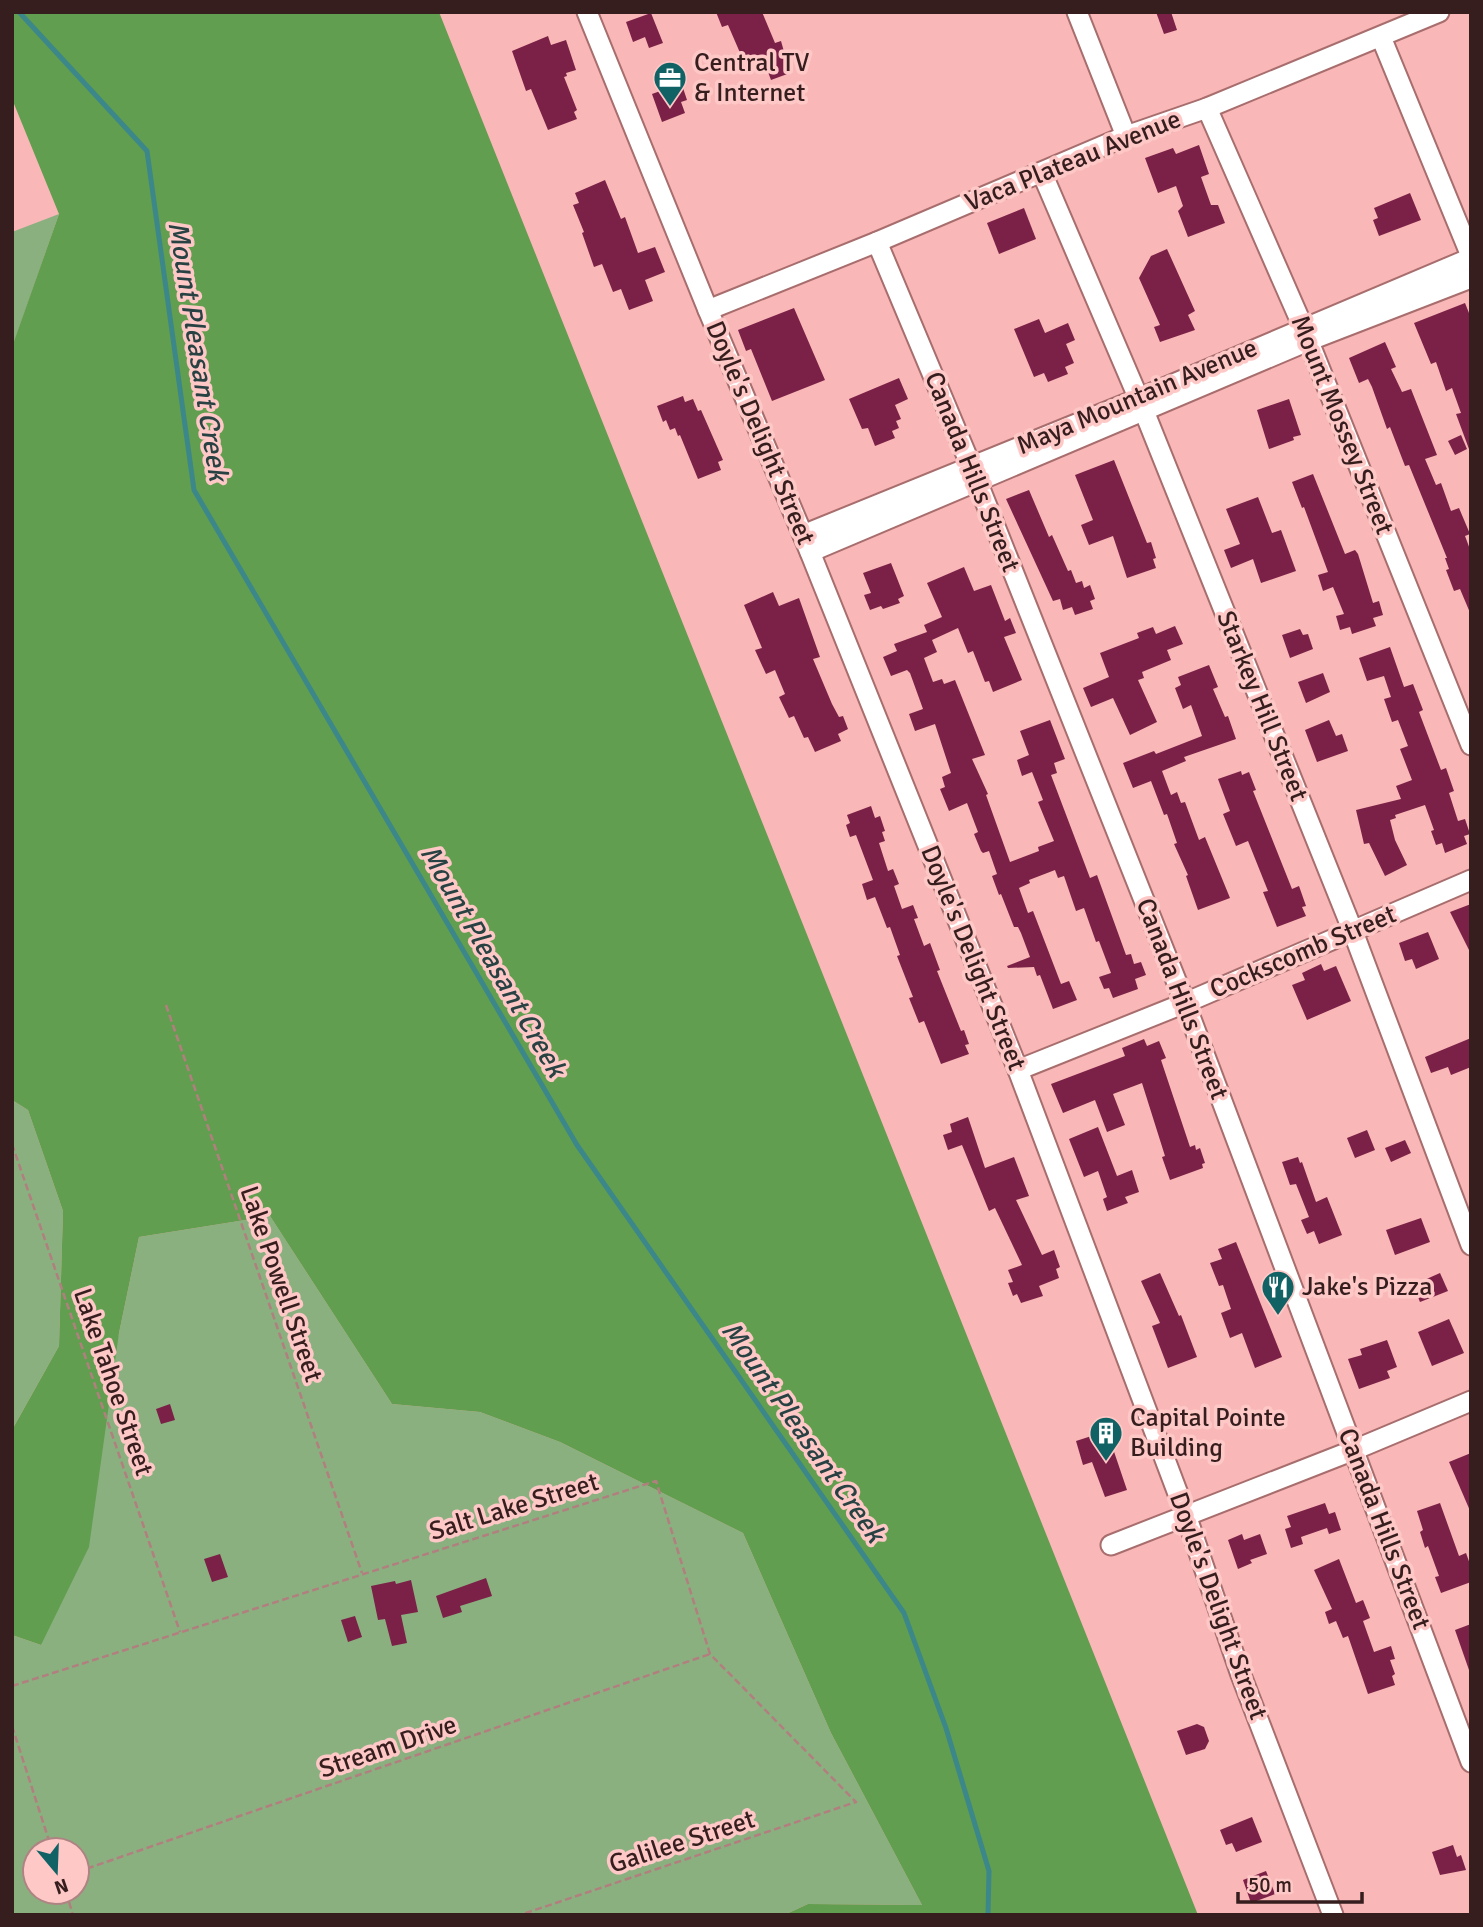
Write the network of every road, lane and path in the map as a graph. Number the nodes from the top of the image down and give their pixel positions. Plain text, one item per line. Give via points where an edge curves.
1 (1077, 12) edge
2 (1439, 12) edge
3 (589, 13) edge
4 (1381, 37) junction
5 (1207, 108) junction
6 (1126, 136) junction
7 (1042, 173) junction
8 (877, 242) junction
9 (1471, 257) edge
10 (1471, 278) edge
11 (708, 310) junction
12 (1306, 334) junction
13 (1141, 405) junction
14 (973, 473) junction
15 (807, 544) junction
16 (1471, 745) edge
17 (1471, 880) edge
18 (1352, 929) junction
19 (1185, 1003) junction
20 (166, 1006) dead end
21 (1018, 1070) junction
22 (12, 1144) edge
23 (1471, 1245) edge
24 (1471, 1401) edge
25 (1354, 1450) junction
26 (1186, 1515) junction
27 (1111, 1545) dead end
28 (362, 1573) junction
29 (180, 1632) junction
30 (710, 1654) junction
31 (12, 1686) edge
32 (12, 1726) edge
33 (1471, 1762) edge
34 (856, 1802) joint
35 (47, 1836) edge
36 (91, 1867) edge
37 (520, 1915) edge
38 (1333, 1915) edge

1 - 6 street
2 - 4 street, Vaca Plateau Avenue
3 - 11 street, Doyle's Delight Street
4 - 5 street, Vaca Plateau Avenue
4 - 9 street
5 - 6 street, Vaca Plateau Avenue
5 - 12 street, Mount Mossey Street
6 - 7 street, Vaca Plateau Avenue
7 - 8 street, Vaca Plateau Avenue
7 - 13 street, Starkey Hill Street
8 - 11 street, Vaca Plateau Avenue
8 - 14 street, Canada Hills Street
9 - 12 street, Maya Mountain Avenue
10 - 12 street, Maya Mountain Avenue
11 - 15 street, Doyle's Delight Street
12 - 13 street, Maya Mountain Avenue
12 - 16 street, Mount Mossey Street
13 - 14 street, Maya Mountain Avenue
13 - 18 street, Starkey Hill Street
14 - 15 street, Maya Mountain Avenue
14 - 19 street, Canada Hills Street
15 - 21 street, Doyle's Delight Street
17 - 18 street, Cockscomb Street
18 - 19 street, Cockscomb Street
18 - 23 street, Starkey Hill Street
19 - 21 street, Cockscomb Street
19 - 25 street, Canada Hills Street
20 - 28 path, Lake Powell Street
21 - 26 street, Doyle's Delight Street
22 - 29 path, Lake Tahoe Street
24 - 25 street
25 - 26 street
25 - 33 street, Canada Hills Street
26 - 27 street
26 - 38 street, Doyle's Delight Street via 1241,1675
28 - 29 path, Salt Lake Street
28 - 30 path, Salt Lake Street via 656,1481
29 - 31 path, Salt Lake Street
30 - 34 path, Salt Lake Street
30 - 36 path, Stream Drive
32 - 35 path
34 - 37 path, Galilee Street

